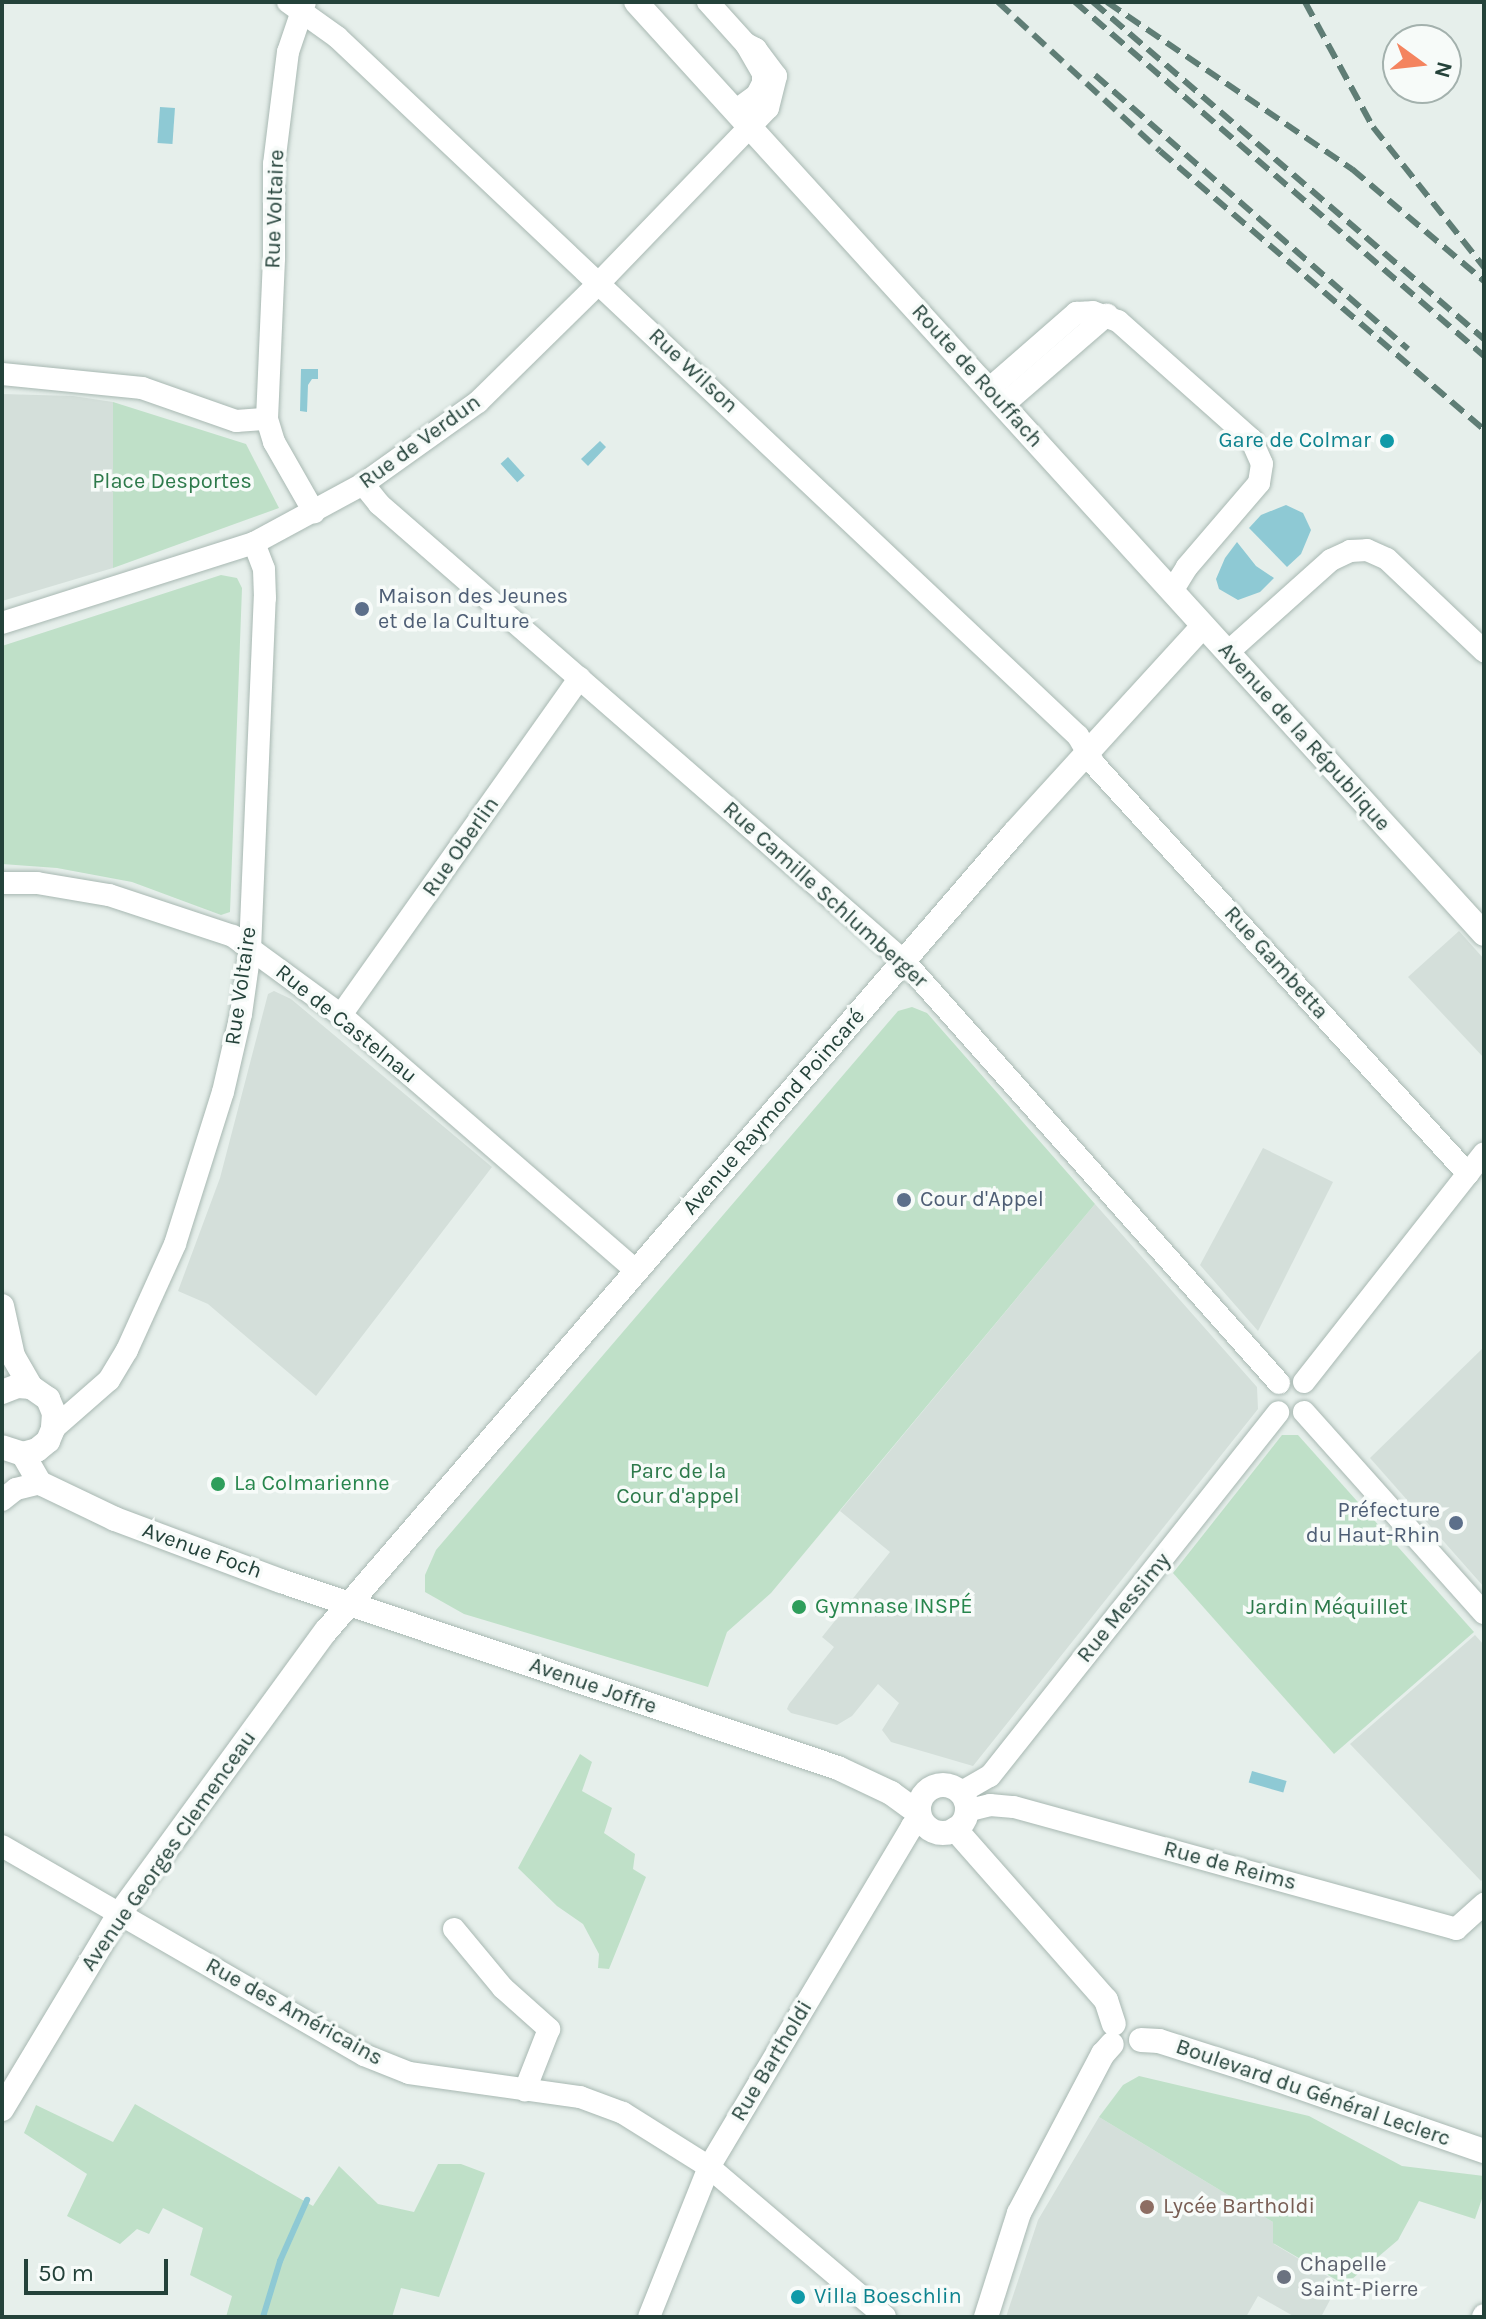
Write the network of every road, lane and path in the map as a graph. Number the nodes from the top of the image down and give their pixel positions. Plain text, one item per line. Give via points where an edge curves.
1 (636, 2) edge
2 (708, 2) edge
3 (298, 5) edge
4 (743, 118) junction
5 (599, 283) junction
6 (2, 374) edge
7 (996, 397) junction
8 (267, 419) junction
9 (363, 484) junction
10 (314, 512) junction
11 (254, 543) junction
12 (1173, 589) junction
13 (2, 623) edge
14 (1203, 626) junction
15 (1233, 647) junction
16 (1484, 651) edge
17 (580, 678) junction
18 (1088, 751) junction
19 (2, 883) edge
20 (1484, 912) edge
21 (1484, 934) edge
22 (250, 950) junction
23 (905, 962) junction
24 (341, 1015) junction
25 (1484, 1153) edge
26 (1468, 1174) junction
27 (637, 1271) junction
28 (2, 1306) edge
29 (13, 1356) junction
30 (1304, 1382) junction
31 (1279, 1383) junction
32 (3, 1391) edge
33 (40, 1393) junction
34 (89, 1398) junction
35 (1278, 1412) junction
36 (1304, 1412) junction
37 (50, 1435) junction
38 (13, 1451) edge
39 (49, 1487) junction
40 (2, 1500) edge
41 (349, 1603) junction
42 (1484, 1613) edge
43 (838, 1768) junction
44 (935, 1787) junction
45 (961, 1811) junction
46 (921, 1817) junction
47 (2, 1846) edge
48 (1484, 1904) edge
49 (120, 1913) junction
50 (454, 1929) dead end
51 (1113, 2034) junction
52 (525, 2090) junction
53 (2, 2109) edge
54 (1484, 2151) edge
55 (709, 2167) junction
56 (649, 2317) edge
57 (885, 2317) edge
58 (986, 2317) edge

1 - 4 street, Route de Rouffach
2 - 4 street via 746,44 769,84
3 - 5 street, Rue Wilson
3 - 8 street, Rue Voltaire via 274,164
4 - 5 street, Rue de Verdun
4 - 7 street, Route de Rouffach
5 - 9 street, Rue de Verdun via 478,402
5 - 18 street, Rue Wilson
6 - 8 street via 142,388 236,421
7 - 12 street, Route de Rouffach
7 - 12 street via 1107,315 1251,439 1258,452 1259,483
8 - 10 street via 274,442
9 - 10 street, Rue de Verdun
9 - 17 street, Rue Camille Schlumberger via 379,504
10 - 11 street, Rue de Verdun
11 - 13 street, Rue de Verdun
11 - 22 street, Rue Voltaire via 264,569 265,598
12 - 14 street, Route de Rouffach
14 - 15 street, Avenue de la République
14 - 18 street, Avenue Raymond Poincaré
15 - 16 street via 1331,560 1367,550 1387,559
15 - 20 street, Avenue de la République
15 - 21 street, Avenue de la République
17 - 23 street, Rue Camille Schlumberger
17 - 24 street, Rue Oberlin
18 - 23 street, Avenue Raymond Poincaré
18 - 26 street, Rue Gambetta via 1094,764
19 - 22 street, Rue de Castelnau via 109,895 233,936
22 - 24 street, Rue de Castelnau
22 - 34 street, Rue Voltaire via 223,1092 175,1244 127,1350 109,1380
23 - 27 street, Avenue Raymond Poincaré
23 - 31 street, Rue Camille Schlumberger
24 - 27 street, Rue de Castelnau
25 - 26 street
26 - 30 street
27 - 41 street, Avenue Raymond Poincaré
28 - 29 street
29 - 32 street
29 - 33 street
30 - 31 street via 1288,1378
30 - 36 street via 1311,1397
31 - 35 street via 1272,1394
32 - 33 street
33 - 34 street
33 - 37 street via 54,1413
34 - 37 street, Rue Voltaire
35 - 36 street
35 - 45 street, Rue Messimy
36 - 42 street
37 - 38 street
37 - 39 street
38 - 39 street
39 - 40 street via 16,1489
39 - 41 street, Avenue Foch via 115,1519
41 - 43 street, Avenue Joffre
41 - 49 street, Avenue Georges Clemenceau
43 - 44 street, Avenue Joffre
43 - 46 street, Avenue Joffre via 891,1793
44 - 45 street via 946,1785
44 - 46 street via 924,1794
45 - 46 street via 939,1832
45 - 48 street, Rue de Reims via 1014,1807 1456,1929
45 - 51 street via 1106,2000
46 - 55 street, Rue Bartholdi
47 - 49 street, Rue des Américains
49 - 52 street, Rue des Américains via 364,2055 409,2073
49 - 53 street, Avenue Georges Clemenceau
50 - 52 street via 503,1988 549,2029
51 - 54 street, Boulevard du Général Leclerc via 1123,2020 1133,2021 1141,2040 1236,2065
51 - 58 street via 1019,2213
52 - 55 street, Rue des Américains via 580,2097 623,2113
55 - 56 street, Rue Bartholdi
55 - 57 street, Rue des Américains

